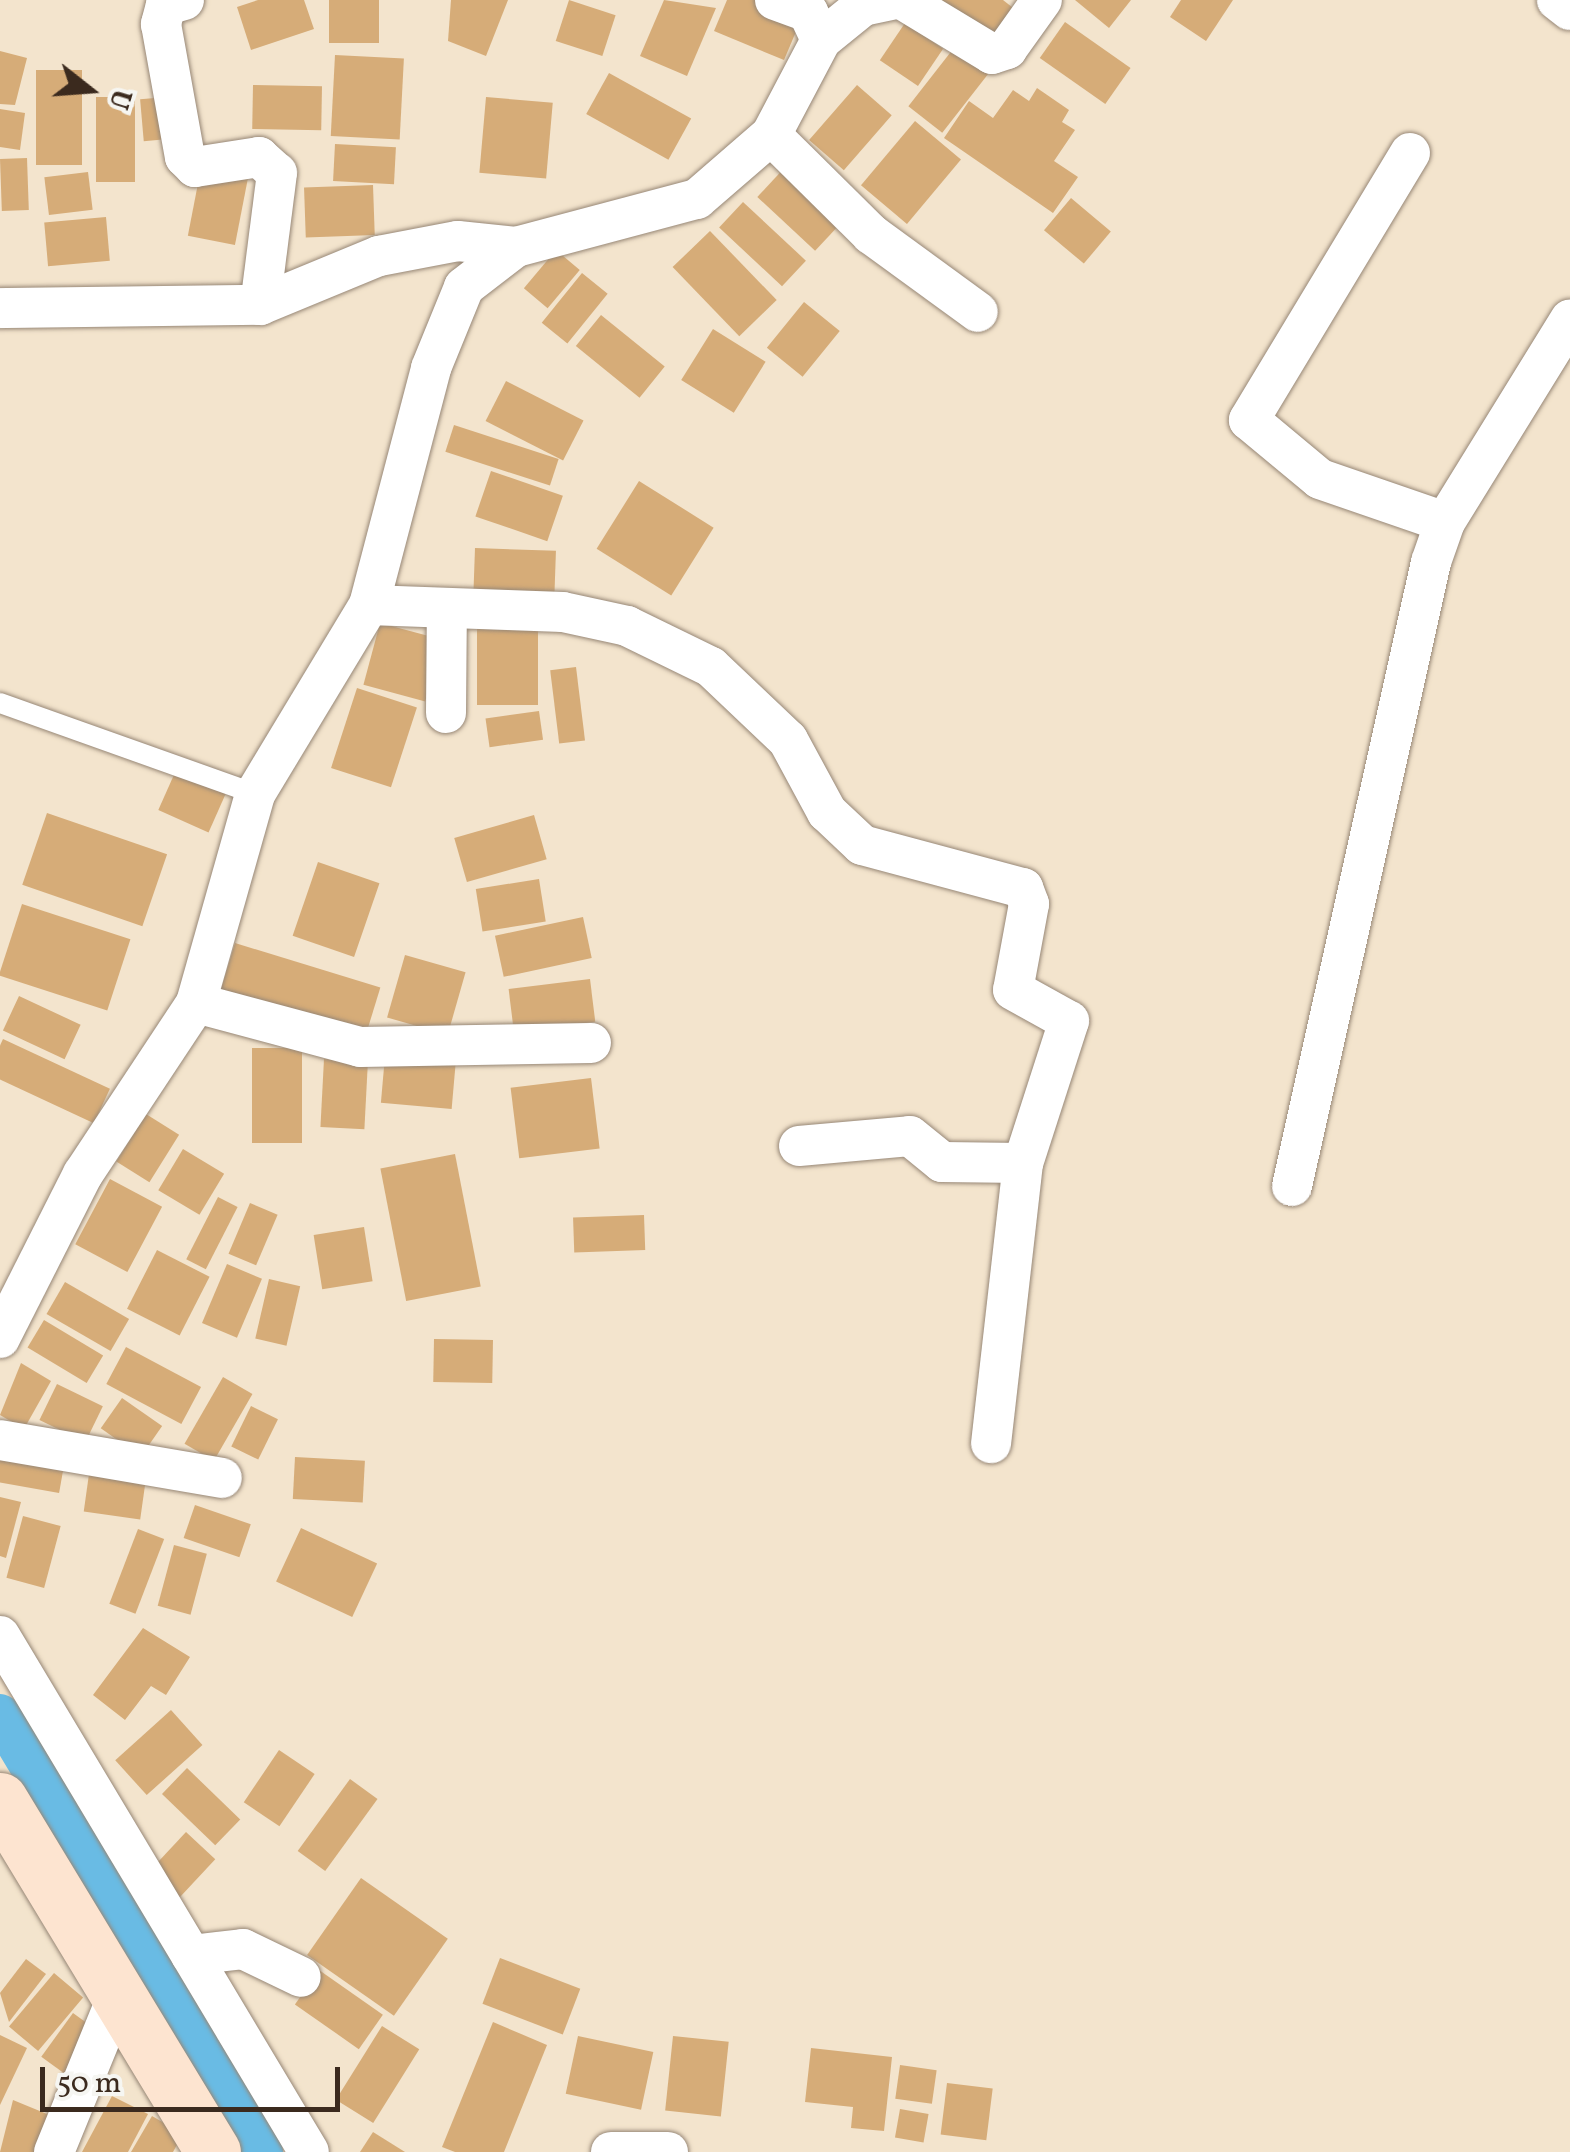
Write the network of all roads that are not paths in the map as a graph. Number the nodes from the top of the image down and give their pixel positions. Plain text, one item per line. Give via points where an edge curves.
1 (184, 0) edge
2 (891, 0) edge
3 (902, 0) edge
4 (1042, 0) edge
5 (1556, 0) edge
6 (1570, 10) edge
7 (804, 13) edge
8 (772, 136) junction
9 (1410, 153) dead end
10 (516, 248) junction
11 (260, 304) junction
12 (0, 308) edge
13 (978, 312) dead end
14 (1570, 320) edge
15 (1445, 522) junction
16 (369, 604) junction
17 (446, 608) junction
18 (0, 703) edge
19 (446, 713) dead end
20 (254, 794) junction
21 (196, 1002) junction
22 (591, 1043) dead end
23 (799, 1146) dead end
24 (1023, 1162) junction
25 (1292, 1186) dead end
26 (0, 1338) edge
27 (0, 1440) edge
28 (991, 1444) dead end
29 (222, 1478) dead end
30 (0, 1636) edge
31 (0, 1800) edge
32 (191, 1955) junction
33 (301, 1978) dead end
34 (118, 1995) junction
35 (54, 2152) edge
36 (213, 2152) edge
37 (309, 2152) edge
38 (611, 2152) edge
39 (668, 2152) edge

1 - 11 street via 166,5 161,24 185,158 195,167 258,157 277,173
2 - 7 street
3 - 4 street via 992,54 1007,48
5 - 6 street
7 - 8 street
8 - 10 street via 697,199
8 - 13 street via 871,234
9 - 15 street via 1249,420 1320,478
10 - 11 street via 458,241 379,256
10 - 16 street via 464,287 430,368
11 - 12 street
14 - 15 street
15 - 25 street
16 - 17 street
16 - 20 street
17 - 19 street
17 - 24 street via 627,626 711,668 788,740 827,812 862,845 1023,888 1029,904 1014,990 1068,1021
18 - 20 lane
20 - 21 street
21 - 22 street via 360,1047
21 - 26 street via 83,1174
23 - 24 street via 910,1136 942,1162
24 - 28 street
27 - 29 street
30 - 32 street
31 - 34 main road
32 - 33 street via 242,1949
32 - 37 street
34 - 35 street
34 - 36 main road
38 - 39 street

